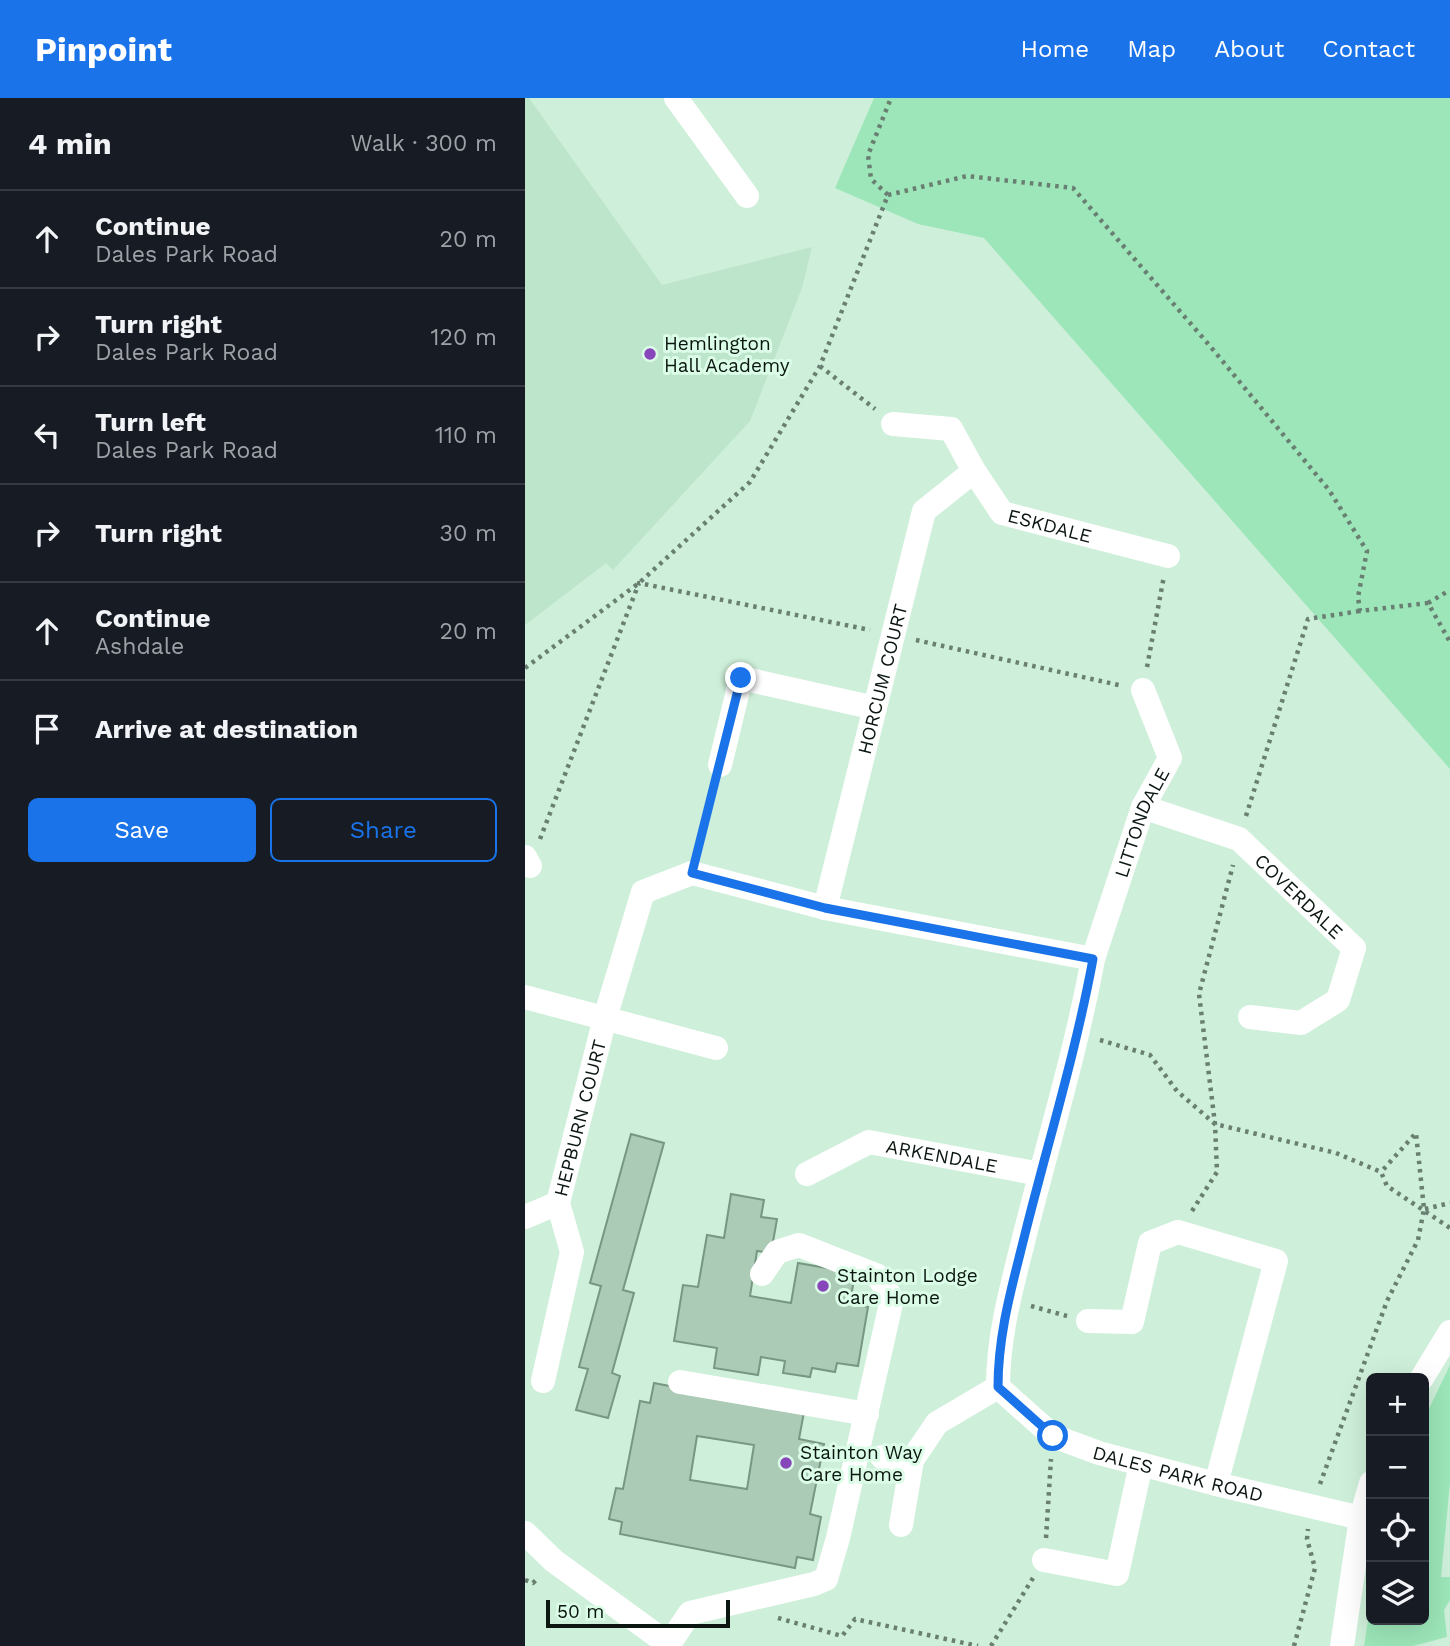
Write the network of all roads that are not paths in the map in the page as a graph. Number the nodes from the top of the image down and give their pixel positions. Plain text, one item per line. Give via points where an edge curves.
1 (676, 98) edge
2 (747, 197) dead end
3 (893, 424) road end
4 (974, 471) junction
5 (1168, 556) road end
6 (1143, 690) road end
7 (875, 708) junction
8 (720, 765) road end
9 (1143, 807) junction
10 (825, 908) junction
11 (1093, 959) junction
12 (525, 997) edge
13 (1250, 1017) dead end
14 (605, 1018) junction
15 (716, 1048) dead end
16 (807, 1174) dead end
17 (1040, 1174) junction
18 (558, 1203) junction
19 (525, 1217) edge
20 (762, 1275) dead end
21 (1088, 1321) road end
22 (1450, 1332) edge
23 (1425, 1373) edge
24 (543, 1381) dead end
25 (680, 1382) dead end
26 (998, 1387) junction
27 (867, 1414) junction
28 (882, 1457) dead end
29 (912, 1460) junction
30 (1141, 1464) junction
31 (1216, 1485) junction
32 (1366, 1499) edge
33 (1361, 1518) junction
34 (901, 1525) dead end
35 (525, 1533) edge
36 (1044, 1560) dead end
37 (670, 1645) edge
38 (1342, 1646) edge

1 - 2 street
3 - 4 street, ESKDALE via 951,429
4 - 5 street, ESKDALE via 1002,513
4 - 7 street, HORCUM COURT via 924,511
6 - 9 street, LITTONDALE via 1170,758
7 - 8 street via 741,678
7 - 10 street, HORCUM COURT
9 - 11 street, LITTONDALE
9 - 13 street, COVERDALE via 1239,839 1354,948 1338,1000 1301,1023
10 - 11 street
10 - 14 street via 692,873 643,892
11 - 17 street via 1079,1034
12 - 14 street
14 - 15 street
14 - 18 street, HEPBURN COURT
16 - 17 street, ARKENDALE via 869,1142
17 - 26 street via 998,1352
18 - 19 street
18 - 24 street, HEPBURN COURT via 572,1252
20 - 27 street via 777,1252 799,1245 878,1276 892,1299
21 - 31 street via 1132,1322 1150,1243 1178,1232 1276,1261
22 - 23 street
25 - 27 street
26 - 29 street via 937,1423
26 - 30 street, DALES PARK ROAD via 1053,1436
27 - 37 street via 826,1579 689,1613
28 - 29 street
29 - 34 street
30 - 31 street, DALES PARK ROAD
30 - 36 street via 1117,1574
31 - 33 street, DALES PARK ROAD
32 - 33 street
33 - 38 street
35 - 37 street via 554,1561

